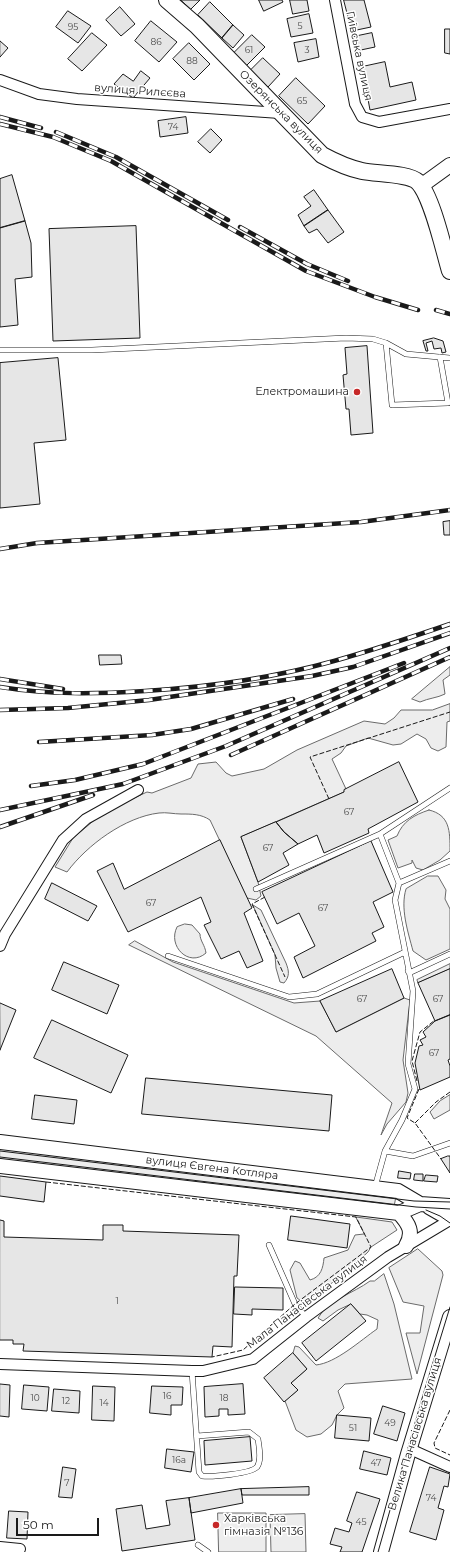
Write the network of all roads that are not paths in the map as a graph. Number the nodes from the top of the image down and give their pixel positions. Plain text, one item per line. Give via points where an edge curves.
1 (167, 0) edge
2 (335, 0) edge
3 (0, 80) edge
4 (450, 109) edge
5 (280, 113) junction
6 (450, 165) edge
7 (421, 186) junction
8 (450, 271) edge
9 (386, 342) junction
10 (0, 350) edge
11 (440, 357) junction
12 (450, 358) edge
13 (450, 788) edge
14 (138, 790) dead end
15 (380, 834) junction
16 (450, 861) edge
17 (399, 883) junction
18 (256, 889) dead end
19 (0, 946) edge
20 (405, 952) junction
21 (450, 954) edge
22 (168, 956) dead end
23 (409, 973) junction
24 (0, 1142) edge
25 (450, 1143) edge
26 (385, 1152) junction
27 (0, 1166) edge
28 (375, 1188) junction
29 (422, 1205) junction
30 (450, 1206) edge
31 (399, 1213) junction
32 (450, 1220) edge
33 (269, 1245) dead end
34 (406, 1246) junction
35 (306, 1317) junction
36 (450, 1317) edge
37 (0, 1364) edge
38 (192, 1372) junction
39 (197, 1436) junction
40 (410, 1449) junction
41 (450, 1467) edge
42 (198, 1545) dead end
43 (0, 1547) edge
44 (20, 1549) dead end
45 (208, 1552) edge
46 (380, 1552) edge

1 - 5 main road, Озерянська вулиця via 197,26
2 - 4 street, Гиївська вулиця via 355,104 362,117 379,122
3 - 5 street, вулиця Рилєєва via 39,94 77,99
5 - 7 main road, Озерянська вулиця via 314,147 332,160 360,171 407,177
6 - 7 main road
7 - 8 main road
9 - 10 lane via 346,338 92,350
9 - 11 lane via 406,354
9 - 11 lane via 392,406 448,403
11 - 12 lane
13 - 15 lane
14 - 19 street via 86,819 64,840
15 - 17 lane
15 - 18 lane
16 - 17 lane
17 - 20 lane via 395,900
20 - 22 lane via 317,994 289,997
20 - 23 lane
21 - 23 lane
23 - 26 lane via 413,991 408,1064 415,1090
24 - 28 main road, вулиця Євгена Котляра
25 - 26 lane via 413,1156
26 - 28 lane
27 - 31 main road, вулиця Євгена Котляра
28 - 29 main road, вулиця Євгена Котляра via 398,1190
29 - 30 main road, вулиця Євгена Котляра
29 - 31 main road, вулиця Євгена Котляра
29 - 32 main road
31 - 34 main road via 410,1227
32 - 34 street, Мала Панасівська вулиця
33 - 35 lane via 294,1304
34 - 35 street, Мала Панасівська вулиця
35 - 38 street, Мала Панасівська вулиця via 253,1359
36 - 40 main road, Велика Панасівська вулиця
37 - 38 street, Мала Панасівська вулиця
38 - 39 lane
39 - 39 lane via 249,1432 258,1439 260,1460 257,1467 249,1472 202,1476
40 - 41 street
40 - 46 main road, Велика Панасівська вулиця
42 - 45 lane
43 - 44 street

